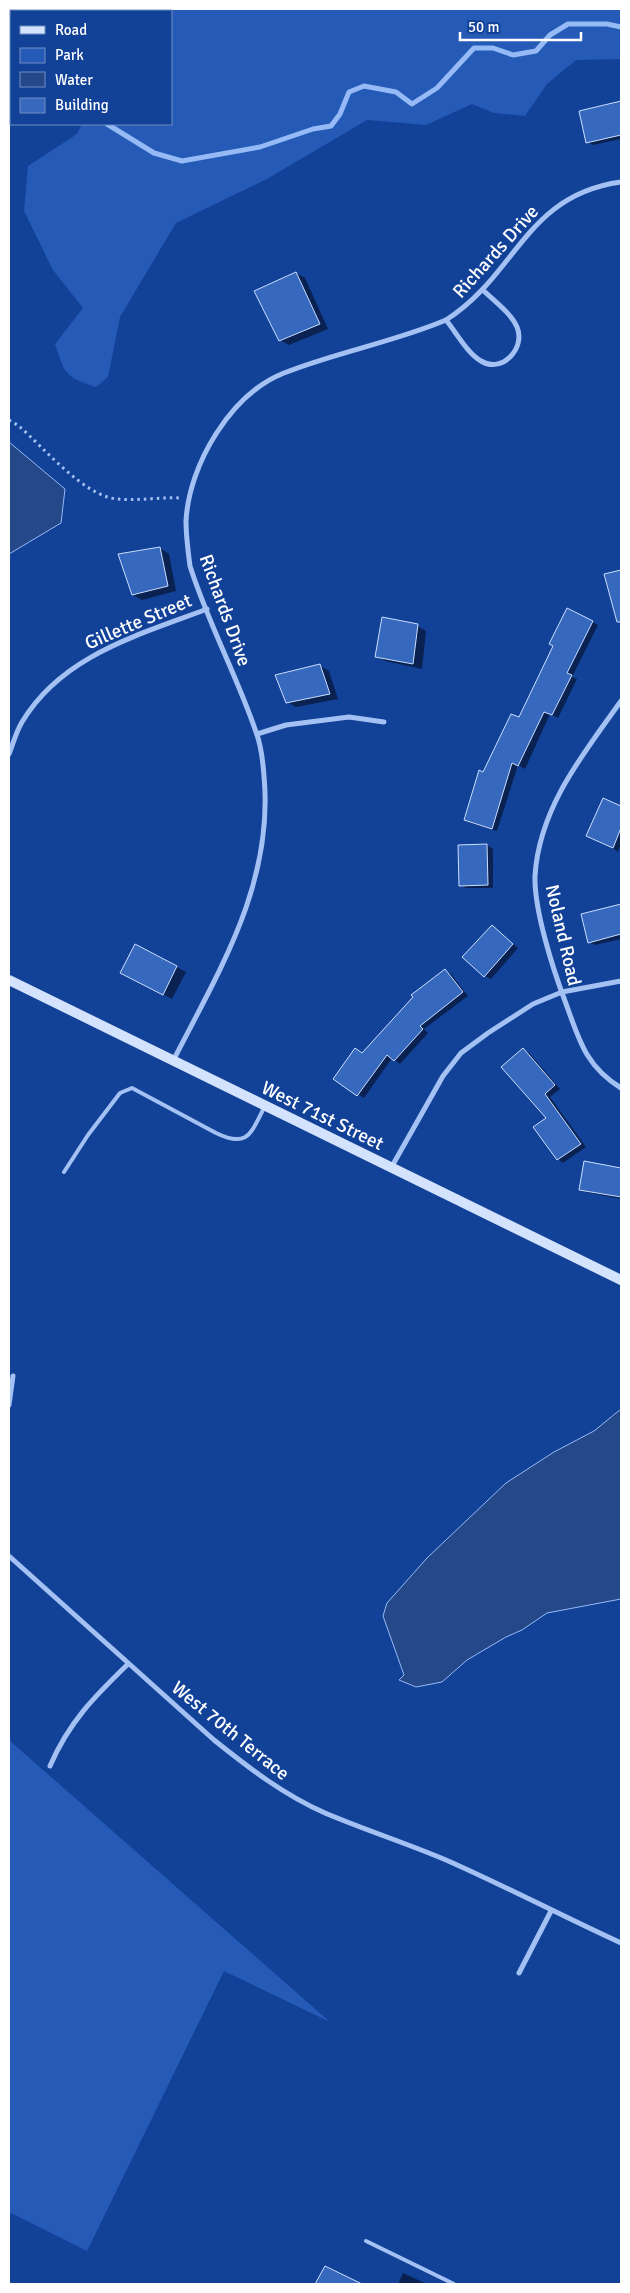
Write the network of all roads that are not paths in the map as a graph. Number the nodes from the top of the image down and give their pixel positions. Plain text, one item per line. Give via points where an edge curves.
1 (621, 182) edge
2 (483, 290) junction
3 (446, 320) junction
4 (207, 608) junction
5 (621, 701) edge
6 (384, 722) dead end
7 (257, 734) junction
8 (9, 754) edge
9 (9, 980) edge
10 (621, 981) edge
11 (562, 992) junction
12 (173, 1061) junction
13 (621, 1088) edge
14 (265, 1106) junction
15 (391, 1168) junction
16 (64, 1172) dead end
17 (621, 1280) edge
18 (13, 1376) dead end
19 (9, 1405) edge
20 (9, 1556) edge
21 (128, 1664) junction
22 (50, 1766) dead end
23 (551, 1911) junction
24 (621, 1943) edge
25 (518, 1973) dead end
26 (366, 2241) dead end
27 (454, 2284) edge

1 - 2 street, Richards Drive via 585,190 557,206 537,222
2 - 3 street, Richards Drive via 466,308
2 - 3 street via 517,325 519,339 512,356 497,363 487,364 478,360
3 - 4 street, Richards Drive via 283,373 260,386 234,410 212,440 203,459 186,519 189,558 196,586
4 - 7 street, Richards Drive
4 - 8 street, Gillette Street via 112,645 77,664 47,689 22,723
5 - 11 street, Noland Road via 563,786 544,830 535,876 537,896
6 - 7 street via 350,717 286,725
7 - 12 street, Richards Drive via 266,800 261,857 254,888 241,925
9 - 12 street, West 71st Street
10 - 11 street
11 - 13 street, Noland Road via 584,1052 604,1078
11 - 15 street via 534,1004 461,1053 438,1083
12 - 14 street, West 71st Street
14 - 15 street, West 71st Street
14 - 16 lane via 250,1134 239,1140 228,1139 132,1088 124,1090
15 - 17 street, West 71st Street
18 - 19 street
20 - 21 street, West 70th Terrace
21 - 22 street via 74,1722
21 - 23 street, West 70th Terrace via 214,1740 284,1791 325,1812 454,1864
23 - 24 street, West 70th Terrace
23 - 25 street
26 - 27 lane

